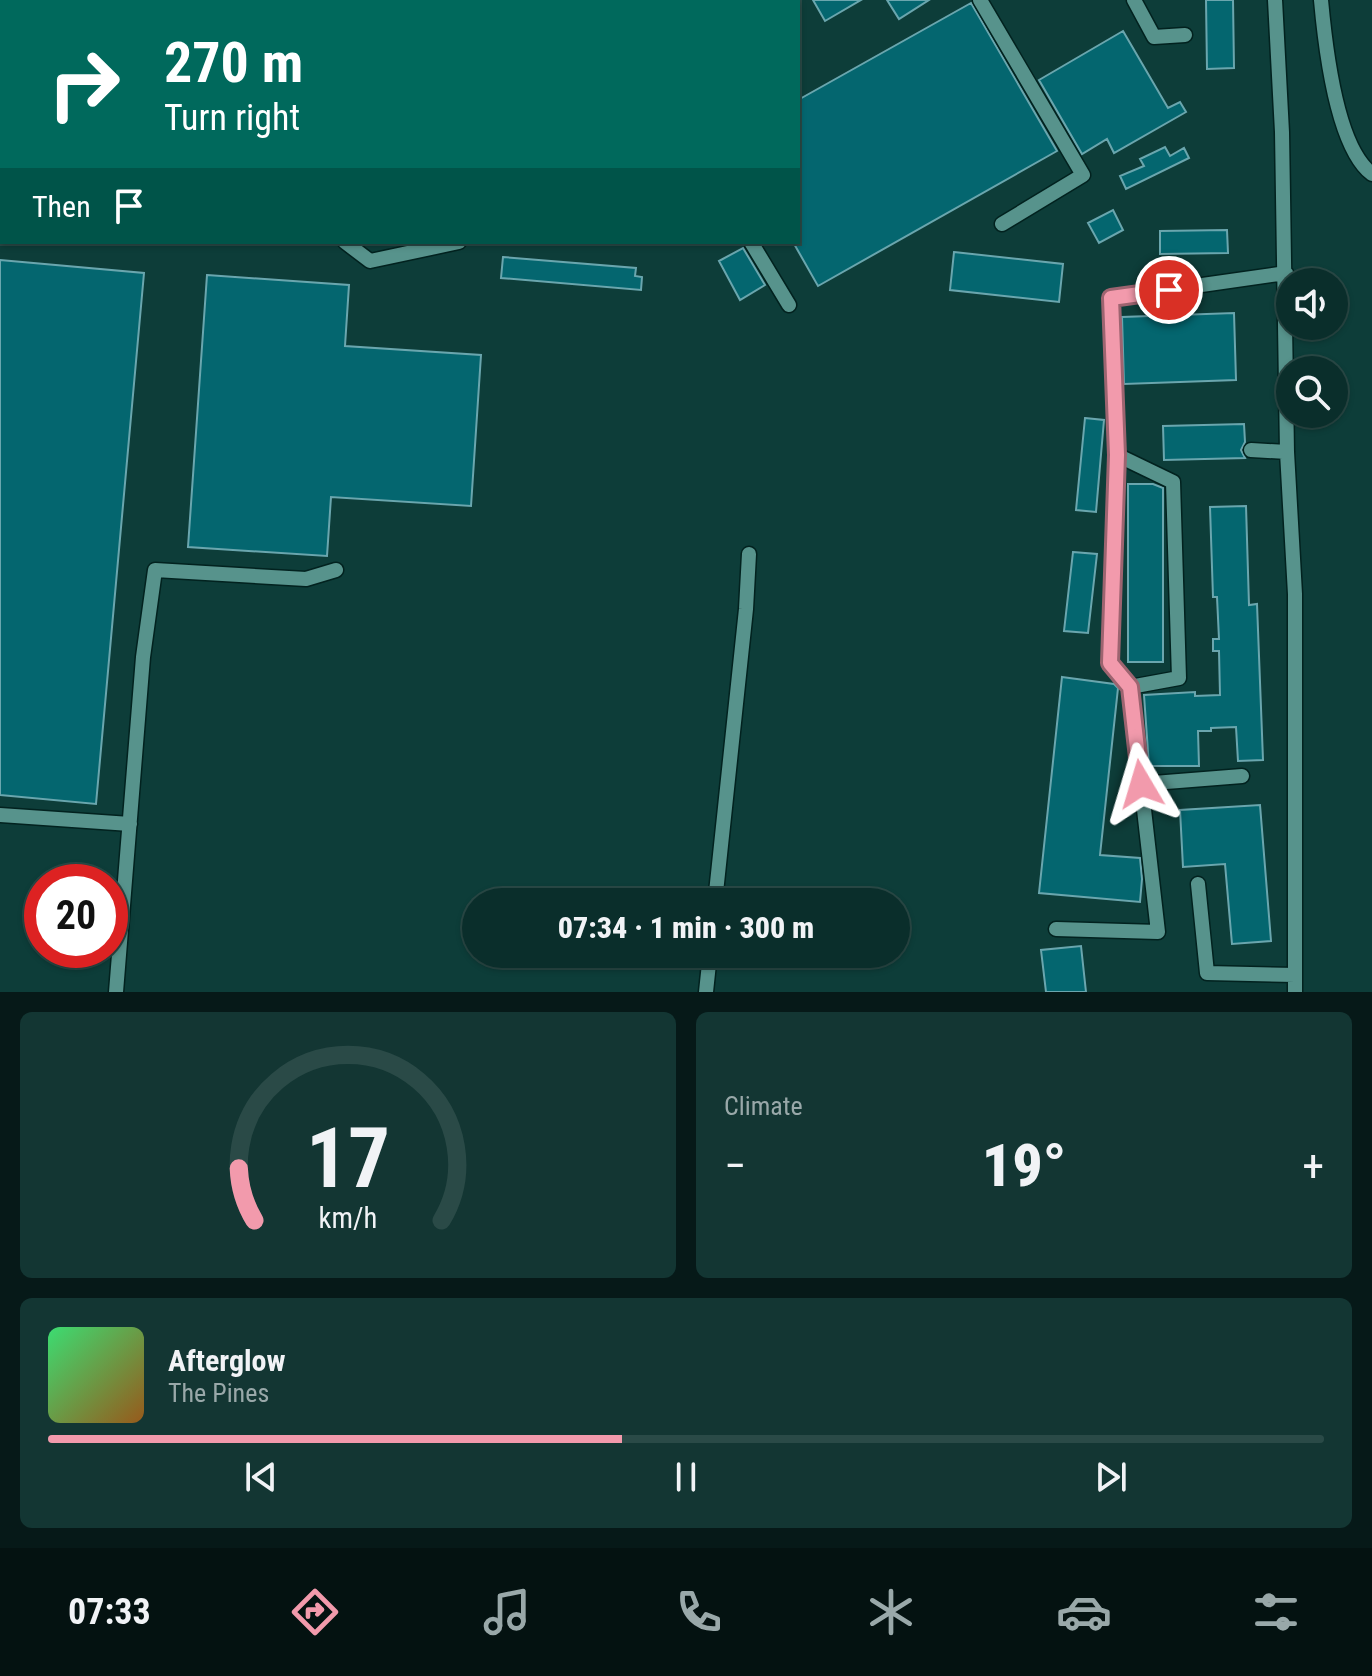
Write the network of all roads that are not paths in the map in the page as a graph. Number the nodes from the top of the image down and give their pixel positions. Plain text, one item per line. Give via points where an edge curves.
1 (980, 0) edge
2 (1134, 0) edge
3 (1275, 0) edge
4 (1321, 0) edge
5 (1185, 35) dead end
6 (1372, 155) edge
7 (1367, 171) edge
8 (1002, 224) dead end
9 (348, 244) edge
10 (450, 244) edge
11 (752, 244) edge
12 (1286, 268) edge
13 (1276, 274) edge
14 (789, 305) dead end
15 (1286, 340) edge
16 (1251, 450) dead end
17 (1287, 452) junction
18 (1117, 455) junction
19 (749, 554) dead end
20 (336, 570) dead end
21 (1130, 687) junction
22 (1242, 776) dead end
23 (1141, 784) junction
24 (0, 815) edge
25 (130, 824) junction
26 (1198, 884) dead end
27 (716, 888) edge
28 (1056, 929) dead end
29 (709, 968) edge
30 (1295, 975) junction
31 (116, 992) edge
32 (706, 992) edge
33 (1295, 992) edge

1 - 8 street via 1083,175
2 - 5 street via 1154,37
3 - 12 street
4 - 7 street via 1346,136
6 - 7 street
9 - 10 street via 370,261
11 - 14 street
13 - 18 street via 1111,298
15 - 17 street
16 - 17 street
17 - 30 street via 1295,594
18 - 21 street via 1110,663
18 - 21 street via 1173,482 1179,678
19 - 27 street
20 - 25 street via 306,579 155,570
21 - 23 street
22 - 23 street
23 - 28 street via 1158,932
24 - 25 street
25 - 31 street
26 - 30 street via 1207,973
29 - 32 street
30 - 33 street

